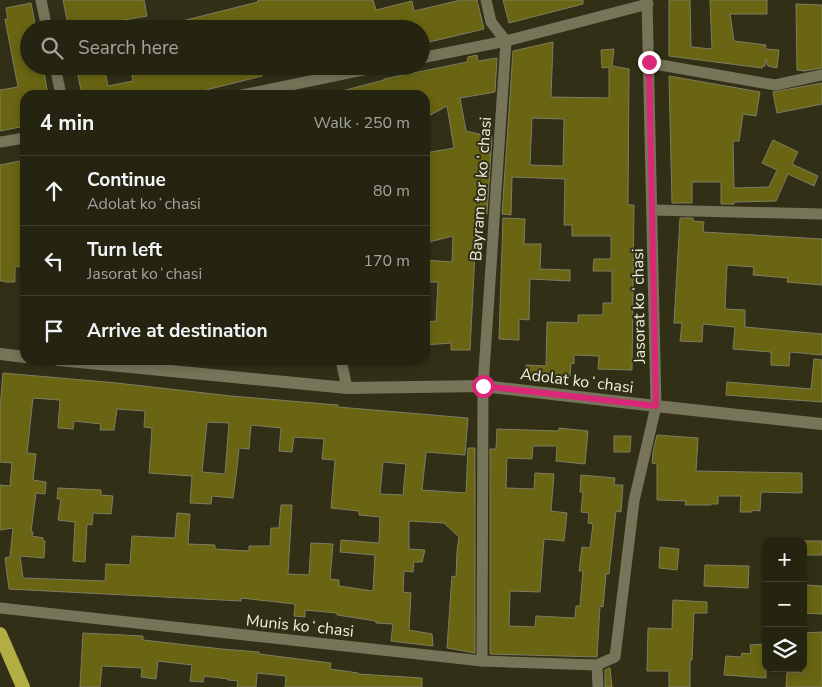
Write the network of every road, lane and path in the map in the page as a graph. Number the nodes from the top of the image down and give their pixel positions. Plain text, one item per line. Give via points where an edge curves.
1 (41, 0) edge
2 (486, 0) edge
3 (648, 2) edge
4 (45, 20) edge
5 (506, 40) junction
6 (430, 56) edge
7 (649, 62) junction
8 (57, 75) edge
9 (347, 75) edge
10 (822, 75) edge
11 (60, 90) edge
12 (289, 90) edge
13 (20, 139) edge
14 (0, 142) edge
15 (653, 210) junction
16 (822, 214) edge
17 (0, 354) edge
18 (20, 356) edge
19 (110, 365) edge
20 (343, 365) edge
21 (483, 386) junction
22 (347, 388) junction
23 (656, 406) junction
24 (822, 424) edge
25 (0, 608) edge
26 (0, 634) edge
27 (482, 661) junction
28 (597, 665) junction
29 (23, 687) edge
30 (598, 687) edge

1 - 4 street
2 - 5 street via 492,22
3 - 5 street
3 - 7 street, Jasorat koʻchasi
5 - 6 street
5 - 21 street, Bayram tor koʻchasi
7 - 10 street via 775,85
7 - 15 street, Jasorat koʻchasi
8 - 11 street
9 - 12 street
13 - 14 street
15 - 16 street
15 - 23 street, Jasorat koʻchasi
17 - 18 street
19 - 22 street, Adolat koʻchasi
20 - 22 street
21 - 22 street, Adolat koʻchasi
21 - 23 street, Adolat koʻchasi
21 - 27 street, Bayram tor koʻchasi
23 - 24 street, Adolat koʻchasi
23 - 28 street, Jasorat koʻchasi via 634,502 615,657
25 - 27 street, Munis koʻchasi
26 - 29 highway
27 - 28 street, Munis koʻchasi
28 - 30 street

